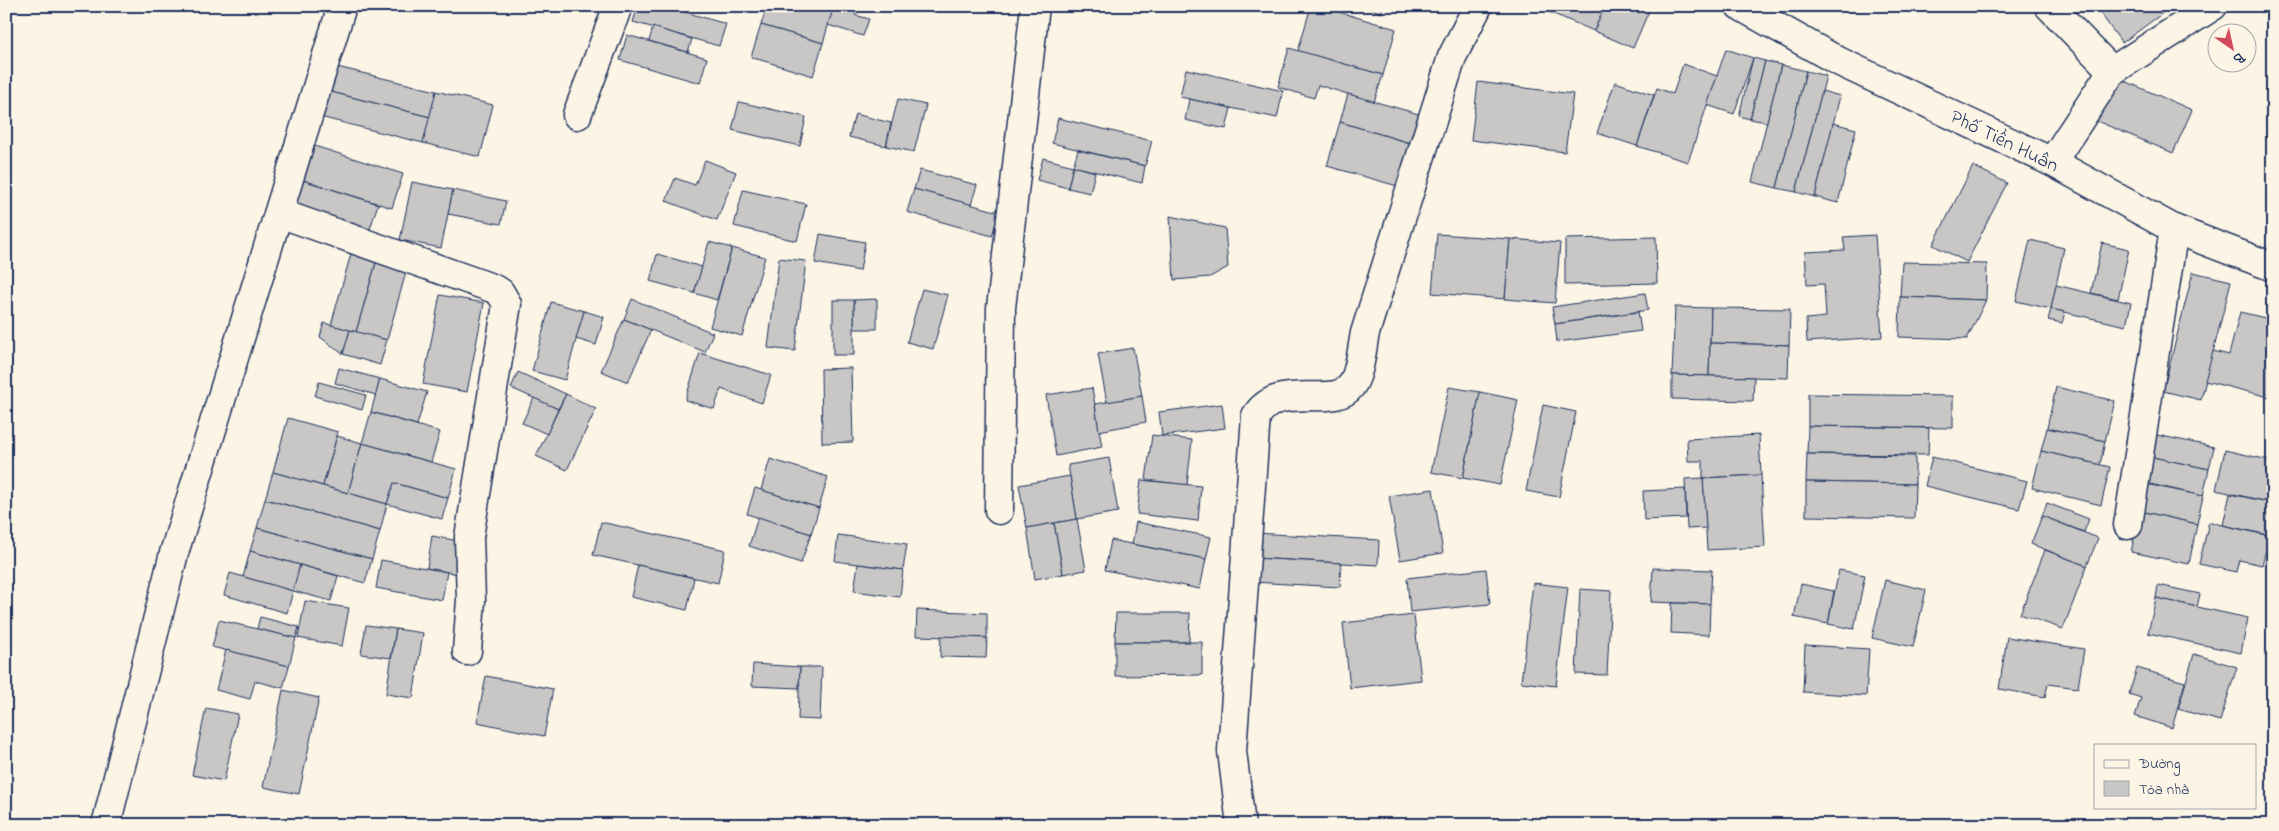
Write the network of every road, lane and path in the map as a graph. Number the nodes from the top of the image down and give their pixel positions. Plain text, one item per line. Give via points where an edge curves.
1 (342, 6) edge
2 (618, 6) edge
3 (1035, 6) edge
4 (1478, 6) edge
5 (1740, 6) edge
6 (2049, 6) edge
7 (2213, 6) edge
8 (2112, 71) junction
9 (576, 115) dead end
10 (2052, 162) junction
11 (279, 213) junction
12 (2174, 229) junction
13 (2273, 267) edge
14 (999, 510) dead end
15 (2128, 525) dead end
16 (467, 651) dead end
17 (106, 825) edge
18 (1241, 825) edge

1 - 11 street
2 - 9 street
3 - 14 street via 1001,308
4 - 18 street via 1452,57 1365,333 1352,386 1344,393 1270,401 1256,416 1232,751
5 - 10 street, Phố Tiền Huân via 1838,61
6 - 8 street
7 - 8 street
8 - 10 street
10 - 12 street, Phố Tiền Huân
11 - 16 street via 492,288 504,297 507,304 469,537 472,600
11 - 17 street via 174,553
12 - 13 street, Phố Tiền Huân
12 - 15 street

